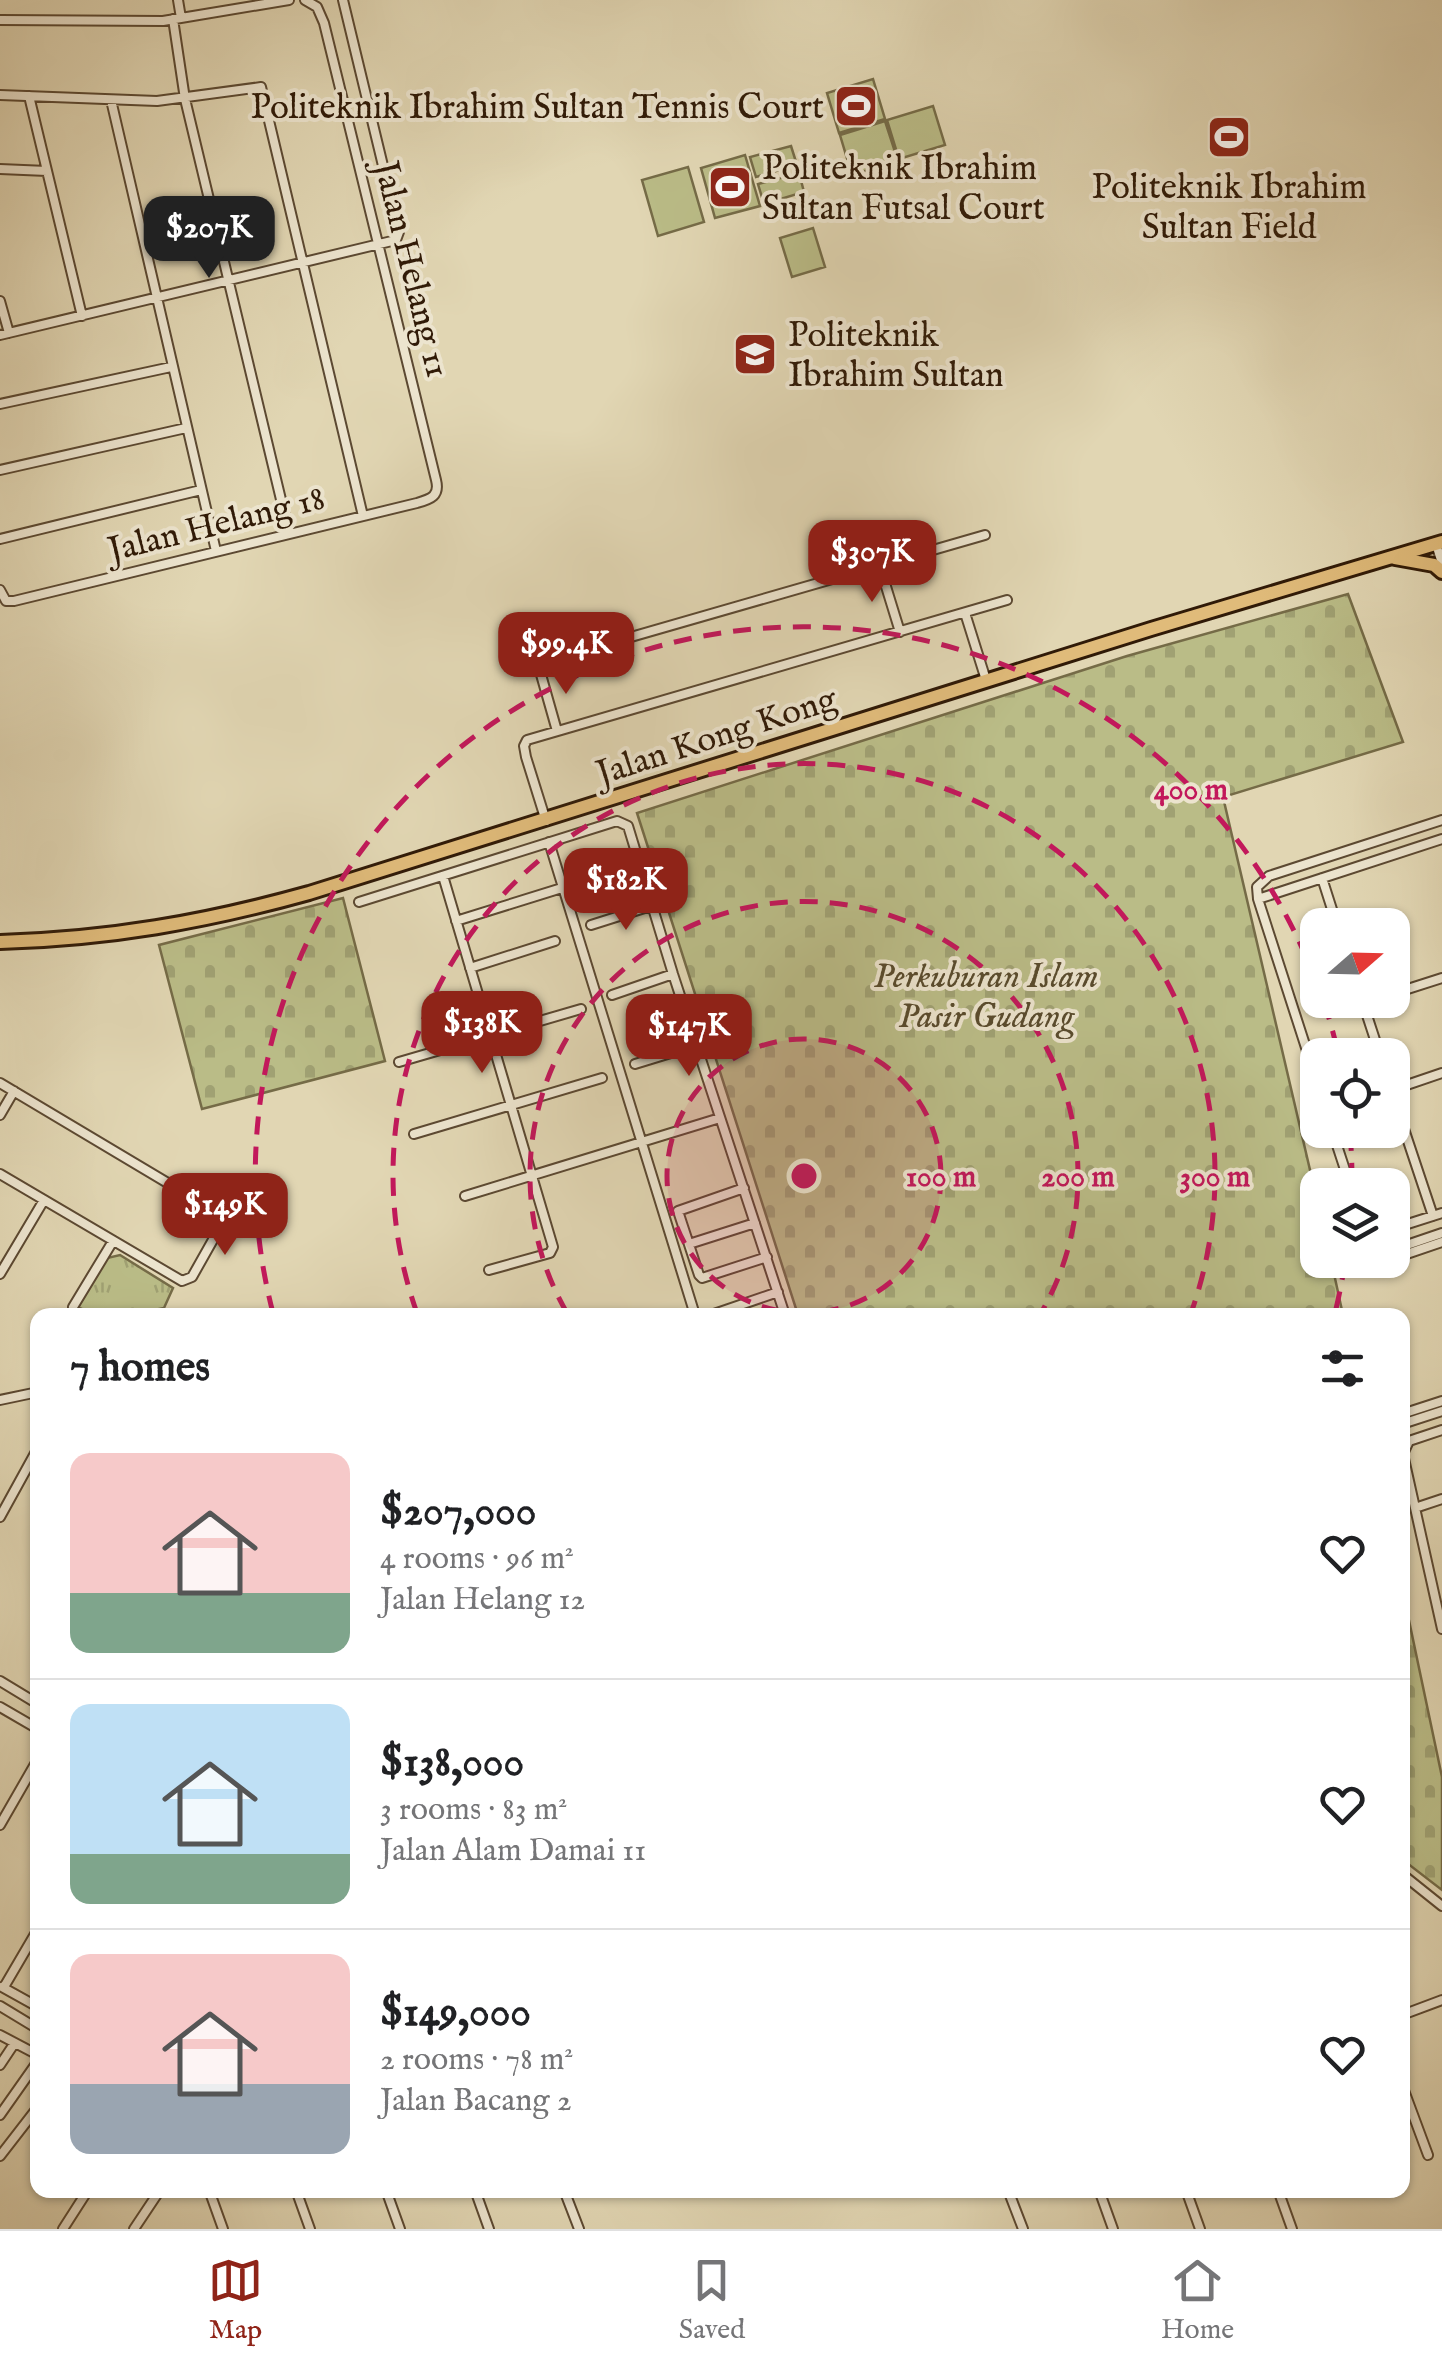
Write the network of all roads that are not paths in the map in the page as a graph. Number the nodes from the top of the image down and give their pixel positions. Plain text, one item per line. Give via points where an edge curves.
1 (178, 0) edge
2 (289, 0) edge
3 (343, 0) edge
4 (308, 1) edge
5 (177, 19) junction
6 (0, 20) edge
7 (0, 95) edge
8 (30, 96) junction
9 (185, 98) junction
10 (111, 100) junction
11 (0, 169) edge
12 (48, 171) junction
13 (378, 245) junction
14 (302, 263) junction
15 (228, 281) junction
16 (155, 298) junction
17 (0, 301) edge
18 (82, 316) junction
19 (5, 334) edge
20 (171, 366) junction
21 (0, 404) edge
22 (186, 428) junction
23 (0, 470) edge
24 (201, 490) junction
25 (436, 493) joint
26 (364, 516) junction
27 (289, 534) junction
28 (986, 535) dead end
29 (0, 539) edge
30 (1439, 543) edge
31 (216, 551) junction
32 (1393, 558) junction
33 (1442, 563) edge
34 (880, 566) junction
35 (1442, 572) edge
36 (0, 590) edge
37 (1007, 600) dead end
38 (965, 613) junction
39 (900, 632) junction
40 (986, 681) junction
41 (557, 730) junction
42 (1442, 820) edge
43 (546, 821) junction
44 (1442, 839) edge
45 (549, 842) junction
46 (639, 864) junction
47 (443, 876) junction
48 (1322, 878) junction
49 (563, 888) junction
50 (1258, 900) junction
51 (358, 902) dead end
52 (651, 906) junction
53 (1332, 908) edge
54 (456, 921) junction
55 (591, 925) dead end
56 (0, 942) edge
57 (555, 942) dead end
58 (470, 968) junction
59 (673, 974) junction
60 (1442, 978) edge
61 (1410, 988) edge
62 (612, 994) dead end
63 (581, 1009) dead end
64 (490, 1036) junction
65 (1303, 1038) edge
66 (698, 1045) junction
67 (399, 1062) dead end
68 (635, 1064) dead end
69 (1442, 1074) edge
70 (602, 1078) dead end
71 (0, 1083) edge
72 (1410, 1085) edge
73 (14, 1091) junction
74 (510, 1106) junction
75 (0, 1114) edge
76 (720, 1118) junction
77 (414, 1134) dead end
78 (1410, 1139) edge
79 (642, 1142) junction
80 (0, 1174) edge
81 (532, 1176) junction
82 (744, 1188) junction
83 (465, 1196) dead end
84 (44, 1200) junction
85 (1438, 1214) edge
86 (755, 1222) junction
87 (1410, 1223) edge
88 (1442, 1233) edge
89 (113, 1241) junction
90 (1442, 1242) edge
91 (689, 1244) junction
92 (1410, 1244) edge
93 (1410, 1253) edge
94 (767, 1257) junction
95 (489, 1270) dead end
96 (0, 1274) edge
97 (778, 1292) junction
98 (73, 1307) dead end
99 (693, 1308) edge
100 (731, 1308) edge
101 (784, 1308) edge
102 (30, 1394) edge
103 (0, 1400) edge
104 (1442, 1402) edge
105 (1442, 1411) edge
106 (1410, 1412) edge
107 (1410, 1421) edge
108 (1442, 1430) edge
109 (1410, 1442) edge
110 (30, 1463) edge
111 (1410, 1483) edge
112 (1442, 1499) edge
113 (1415, 1508) junction
114 (0, 1517) edge
115 (1440, 1606) edge
116 (1442, 1629) edge
117 (0, 1681) edge
118 (30, 1699) edge
119 (0, 1707) edge
120 (30, 1724) edge
121 (30, 1773) edge
122 (0, 1798) edge
123 (12, 1805) junction
124 (0, 1825) edge
125 (1410, 1880) edge
126 (1442, 1906) edge
127 (30, 1942) edge
128 (2, 1986) edge
129 (1442, 2000) edge
130 (30, 2002) edge
131 (0, 2006) edge
132 (1410, 2011) edge
133 (30, 2024) edge
134 (0, 2035) edge
135 (14, 2044) junction
136 (30, 2053) edge
137 (0, 2065) edge
138 (30, 2070) edge
139 (1410, 2107) edge
140 (0, 2115) edge
141 (30, 2117) edge
142 (0, 2156) edge
143 (1428, 2156) dead end
144 (83, 2198) edge
145 (155, 2198) edge
146 (212, 2198) edge
147 (299, 2198) edge
148 (389, 2198) edge
149 (478, 2198) edge
150 (567, 2198) edge
151 (1011, 2198) edge
152 (1101, 2198) edge
153 (1189, 2198) edge
154 (1281, 2198) edge
155 (64, 2229) edge
156 (134, 2229) edge
157 (223, 2229) edge
158 (310, 2229) edge
159 (400, 2229) edge
160 (489, 2229) edge
161 (579, 2229) edge
162 (1022, 2229) edge
163 (1113, 2229) edge
164 (1200, 2229) edge
165 (1292, 2229) edge

1 - 5 street
2 - 5 street
3 - 13 street via 400,232
4 - 13 street, Jalan Helang 11 via 324,22
5 - 6 street
5 - 9 street
7 - 8 street
8 - 10 street
8 - 12 street
9 - 10 street
9 - 14 street via 262,87
9 - 15 street
10 - 16 street
11 - 12 street
12 - 18 street
13 - 14 street
13 - 25 street, Jalan Helang 11
14 - 15 street
14 - 26 street
15 - 16 street
15 - 27 street
16 - 18 street
16 - 20 street
17 - 19 street
18 - 19 street
20 - 21 street
20 - 22 street
22 - 23 street
22 - 24 street
24 - 29 street
24 - 31 street
25 - 26 street, Jalan Helang 18
26 - 27 street, Jalan Helang 18
27 - 31 street, Jalan Helang 18
28 - 34 street
30 - 32 main road, Jalan Kong Kong
30 - 33 street
31 - 36 street, Jalan Helang 18 via 6,601
32 - 35 main road
32 - 40 main road, Jalan Kong Kong
34 - 39 street
34 - 41 street via 551,660 540,672
37 - 38 street
38 - 39 street
38 - 40 street
39 - 41 street
40 - 43 main road, Jalan Kong Kong
41 - 43 street via 524,746
42 - 50 street via 1269,876 1258,886
43 - 56 main road, Jalan Kong Kong via 233,914 136,933
44 - 48 street
45 - 46 street via 616,820 628,826
45 - 47 street
45 - 49 street
46 - 49 street
46 - 52 street
47 - 51 street
47 - 54 street
48 - 50 street
48 - 53 street
49 - 54 street
49 - 79 street
50 - 65 street
52 - 55 street
52 - 59 street
54 - 58 street
57 - 58 street
58 - 64 street
59 - 62 street
59 - 66 street
60 - 61 street
63 - 64 street
64 - 67 street
64 - 74 street
66 - 68 street
66 - 76 street
69 - 72 street
70 - 74 street
71 - 73 street
73 - 75 street
73 - 89 street via 221,1215 222,1226 190,1280 182,1282
74 - 77 street
74 - 81 street
76 - 79 street
76 - 82 street
78 - 85 street
79 - 81 street
79 - 99 street
80 - 84 street
81 - 83 street
81 - 95 street via 552,1250
82 - 86 street
82 - 91 street via 678,1210
84 - 89 street
84 - 96 street
85 - 87 street
86 - 91 street
86 - 94 street
88 - 92 street
89 - 98 street
90 - 93 street
91 - 94 street via 702,1278
94 - 97 street
97 - 100 street
97 - 101 street
102 - 103 street
104 - 106 street
105 - 107 street
108 - 109 street
110 - 114 street
111 - 113 street
112 - 113 street
113 - 115 street
115 - 116 street
117 - 118 street
119 - 120 street
121 - 123 street
122 - 123 street
123 - 124 street
125 - 126 street
127 - 128 street
128 - 130 street
129 - 132 street
131 - 133 street
134 - 135 street
135 - 136 street
135 - 137 street
138 - 140 street
139 - 143 street
141 - 142 street
144 - 155 street
145 - 156 street
146 - 157 street
147 - 158 street
148 - 159 street
149 - 160 street
150 - 161 street
151 - 162 street
152 - 163 street
153 - 164 street
154 - 165 street

